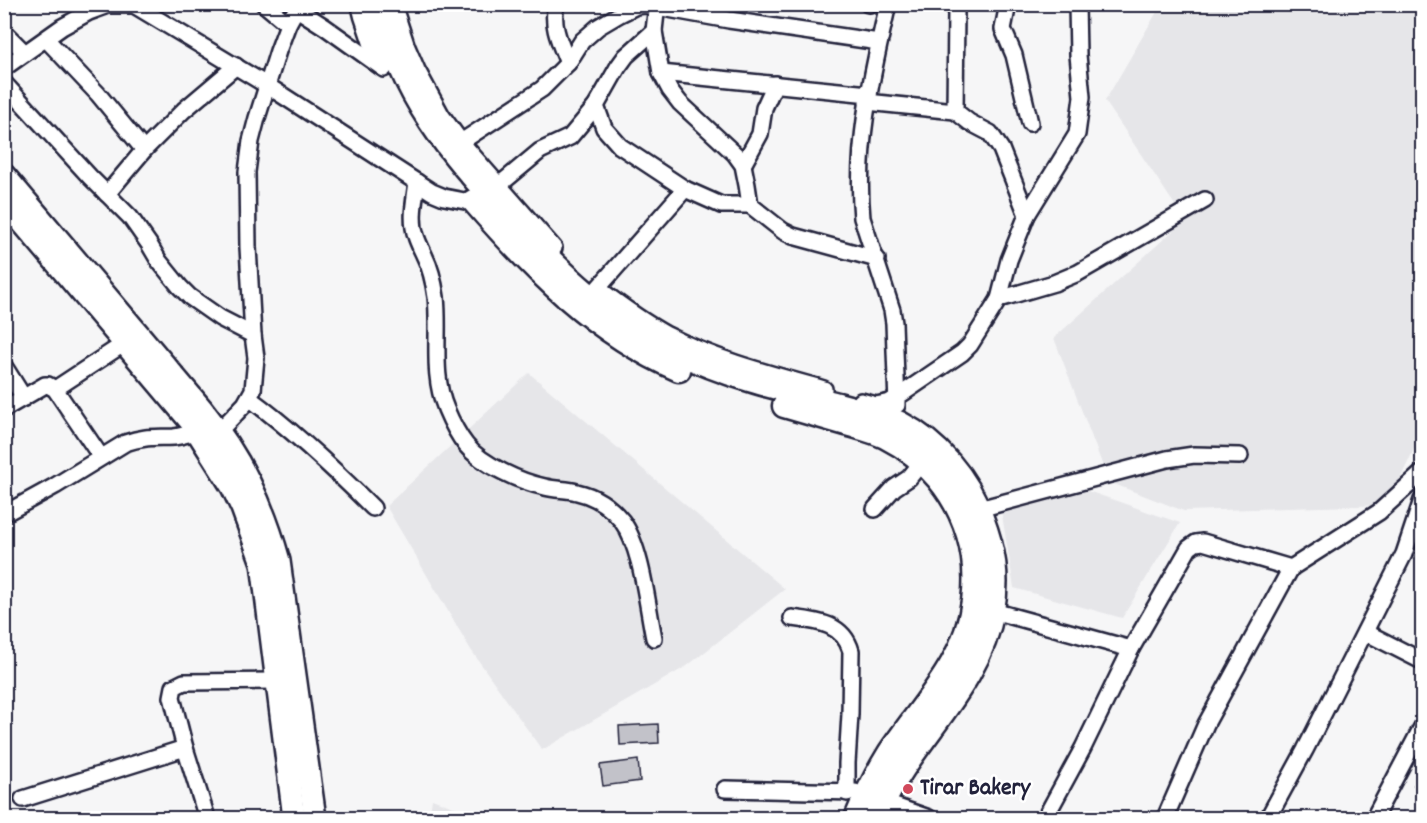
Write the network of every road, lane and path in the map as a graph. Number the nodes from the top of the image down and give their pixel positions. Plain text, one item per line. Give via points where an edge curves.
1 (264, 4) edge
2 (363, 4) edge
3 (380, 4) edge
4 (393, 4) edge
5 (556, 4) edge
6 (888, 4) edge
7 (954, 4) edge
8 (1008, 4) edge
9 (1077, 4) edge
10 (133, 5) edge
11 (657, 6) edge
12 (298, 7) edge
13 (724, 12) edge
14 (288, 24) junction
15 (654, 31) junction
16 (4, 32) edge
17 (46, 39) junction
18 (879, 42) junction
19 (26, 53) junction
20 (568, 63) junction
21 (236, 66) junction
22 (4, 68) edge
23 (384, 69) junction
24 (662, 73) junction
25 (4, 83) edge
26 (775, 84) junction
27 (268, 86) junction
28 (868, 98) junction
29 (596, 106) junction
30 (955, 111) junction
31 (1030, 123) dead end
32 (461, 142) junction
33 (144, 150) junction
34 (743, 165) junction
35 (4, 175) edge
36 (417, 182) junction
37 (685, 189) junction
38 (107, 194) junction
39 (487, 194) junction
40 (1205, 200) dead end
41 (4, 201) edge
42 (750, 205) junction
43 (1028, 215) junction
44 (523, 245) junction
45 (877, 259) junction
46 (598, 288) junction
47 (999, 299) junction
48 (253, 335) junction
49 (125, 344) junction
50 (4, 366) edge
51 (55, 389) junction
52 (24, 398) junction
53 (249, 398) junction
54 (4, 409) edge
55 (896, 413) junction
56 (220, 430) junction
57 (198, 432) junction
58 (1240, 456) dead end
59 (100, 457) junction
60 (931, 462) junction
61 (1422, 473) edge
62 (1422, 500) edge
63 (373, 508) dead end
64 (875, 509) dead end
65 (979, 510) junction
66 (4, 514) edge
67 (271, 562) junction
68 (1291, 568) junction
69 (993, 610) junction
70 (792, 618) dead end
71 (1365, 632) junction
72 (654, 639) dead end
73 (1131, 649) junction
74 (1422, 661) edge
75 (276, 681) junction
76 (1422, 726) edge
77 (184, 748) junction
78 (725, 789) dead end
79 (23, 799) dead end
80 (869, 801) edge
81 (297, 818) edge
82 (207, 819) edge
83 (856, 819) edge
84 (928, 819) edge
85 (1045, 819) edge
86 (1165, 819) edge
87 (1268, 819) edge
88 (1374, 819) edge

1 - 14 street
2 - 23 main road
3 - 39 main road via 394,54 414,98
4 - 32 street via 417,70
5 - 20 street via 554,24
6 - 18 street
7 - 30 street
8 - 31 street via 1003,29 1014,55
9 - 43 street via 1082,97 1077,134
10 - 17 street via 99,8 74,19
10 - 21 street
11 - 13 street
11 - 15 street
11 - 20 street via 636,6 598,27 582,41
12 - 14 street
12 - 23 street
13 - 18 street
14 - 27 street
15 - 24 street
15 - 29 street via 626,56
16 - 19 street
17 - 19 street
17 - 33 street
18 - 28 street
19 - 22 street
20 - 32 street via 542,90
21 - 27 street
21 - 33 street
23 - 39 main road via 402,105 438,159
24 - 26 street
24 - 34 street via 680,103
25 - 38 street
26 - 28 street
26 - 34 street via 764,108 760,134
27 - 36 street
27 - 48 street via 251,141 247,172
28 - 30 street
28 - 45 street via 860,153 860,202
29 - 37 street via 604,128 620,146
29 - 39 street via 570,137 540,151
30 - 43 street via 998,142
32 - 39 street
33 - 38 street
34 - 42 street
35 - 56 main road
36 - 39 street via 444,198
36 - 72 street via 415,235 435,291 440,392 455,428 466,446 495,467 543,487 589,495 612,510 631,537 639,558
37 - 42 street via 721,205
37 - 46 street
38 - 48 street via 134,223 180,287 206,309
39 - 44 main road
39 - 46 street
40 - 47 street via 1078,273
41 - 49 main road
42 - 45 street via 793,236
43 - 47 street
44 - 55 main road via 605,309 678,353 736,376
44 - 60 main road via 542,275 577,308 634,348 729,389 882,436
45 - 55 street via 894,323
46 - 55 street via 647,323 697,348
47 - 55 street via 970,345
48 - 53 street via 256,375
49 - 51 street
49 - 57 main road
50 - 52 street
51 - 52 street via 45,386
51 - 59 street
52 - 54 street
53 - 56 street
53 - 63 street via 276,417
55 - 60 main road via 929,442
56 - 67 main road via 250,480 271,531
57 - 59 street via 138,438
57 - 67 main road
58 - 65 street via 1167,459
59 - 66 street
60 - 64 street via 894,488
60 - 65 main road via 959,475
60 - 80 main road via 955,502 971,544 975,596 960,648 889,753
61 - 68 street via 1379,512
62 - 71 street via 1404,554
65 - 69 main road via 994,559
67 - 75 main road
67 - 81 main road
68 - 73 street via 1197,543 1189,548
68 - 86 street via 1206,724
69 - 73 street
69 - 80 main road via 976,661 957,693 899,774
70 - 80 street via 818,621 839,631 849,642 847,763
71 - 74 street
71 - 87 street
73 - 85 street
75 - 77 street via 184,682 174,687 172,697
75 - 81 main road
76 - 88 street
77 - 79 street
77 - 82 street
78 - 80 street
80 - 83 main road
80 - 84 street

